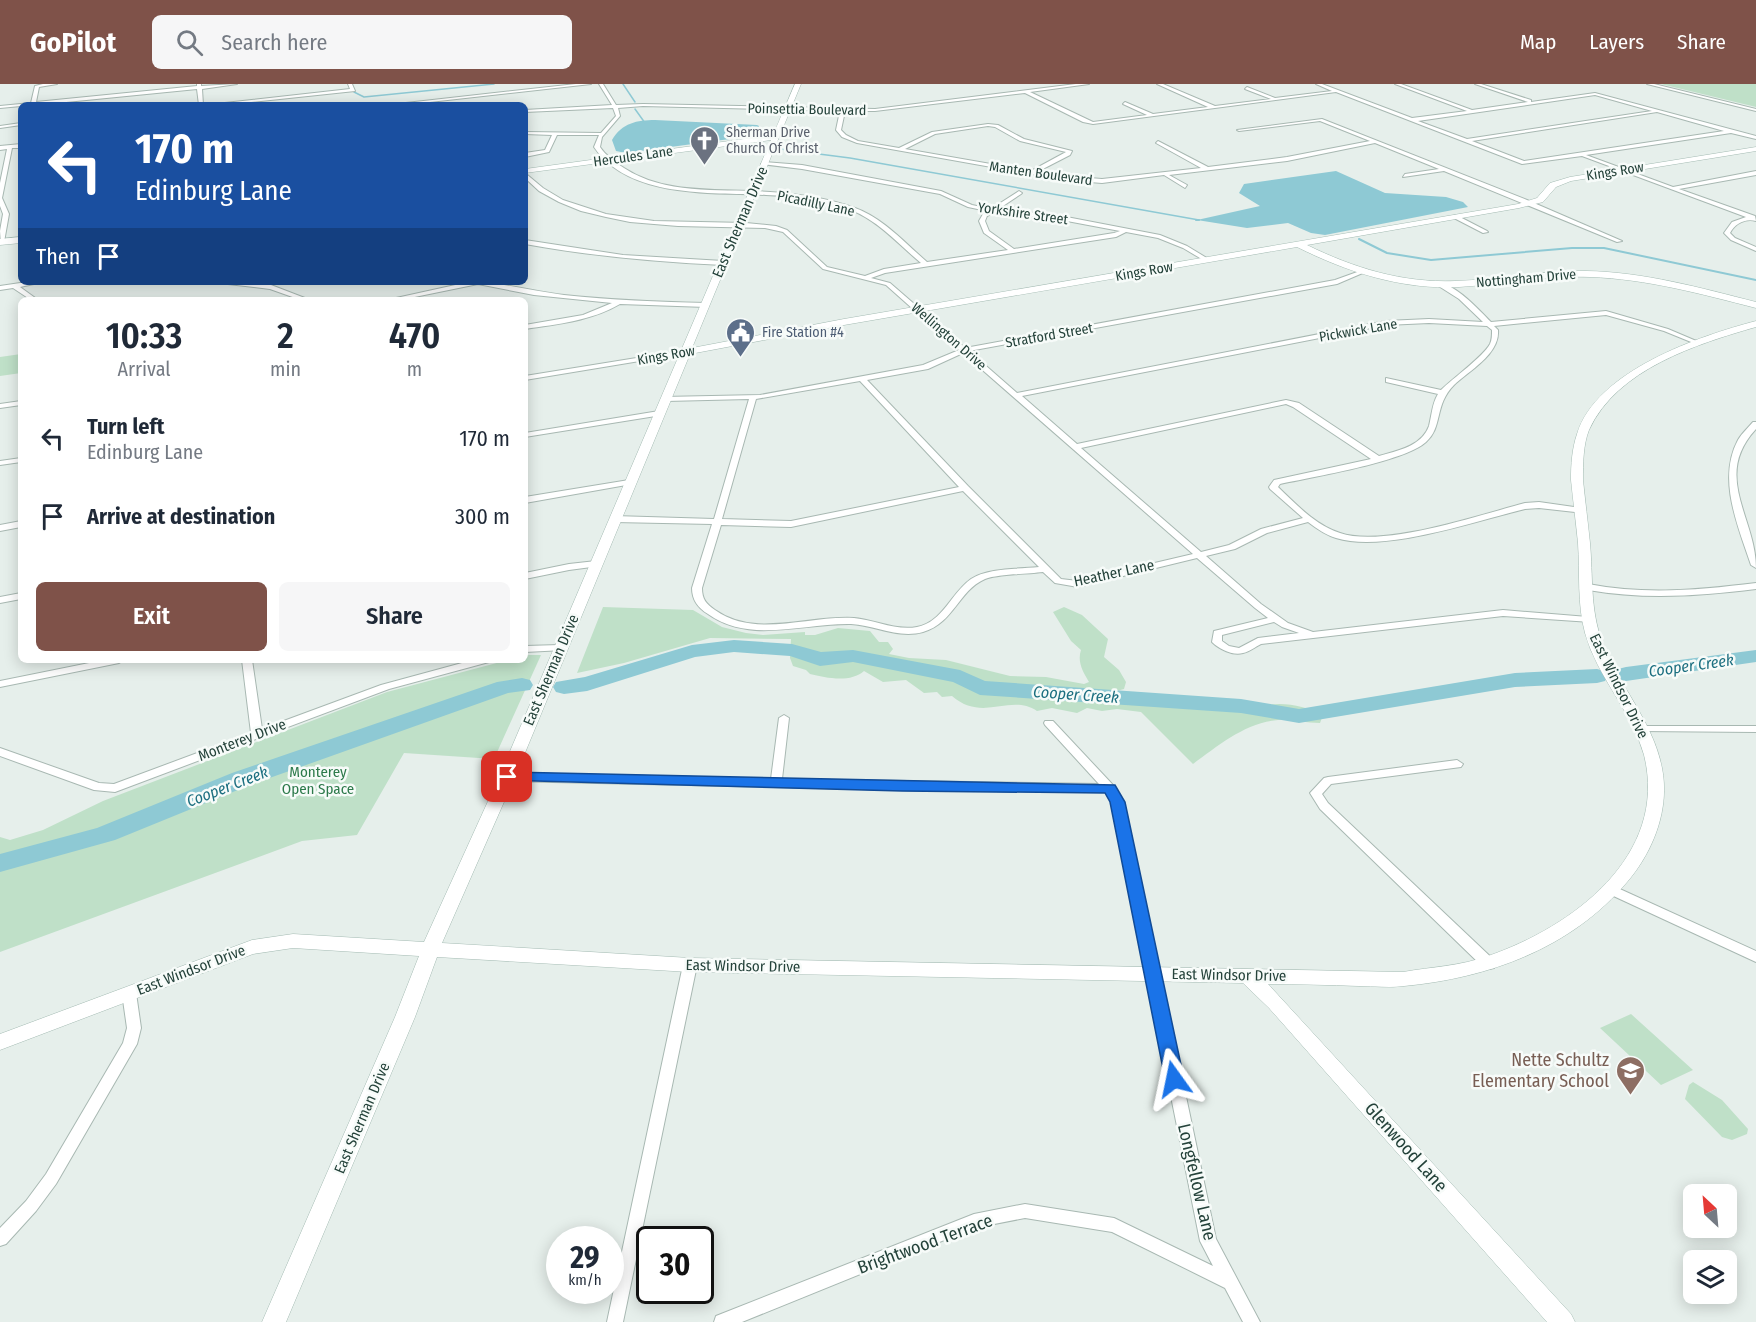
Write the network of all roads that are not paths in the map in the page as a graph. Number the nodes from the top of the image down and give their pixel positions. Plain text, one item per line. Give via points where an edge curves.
1 (55, 84) edge
2 (235, 84) edge
3 (350, 84) edge
4 (589, 84) edge
5 (601, 84) edge
6 (798, 84) edge
7 (1087, 84) edge
8 (1159, 84) edge
9 (1318, 84) edge
10 (1397, 84) edge
11 (1477, 84) edge
12 (1648, 84) edge
13 (199, 86) edge
14 (1247, 87) dead end
15 (1336, 91) junction
16 (1026, 92) junction
17 (1276, 99) junction
18 (33, 102) edge
19 (51, 102) edge
20 (201, 102) edge
21 (250, 102) edge
22 (441, 102) edge
23 (1532, 102) junction
24 (1125, 104) dead end
25 (18, 105) edge
26 (615, 106) junction
27 (0, 107) edge
28 (1214, 107) junction
29 (789, 109) junction
30 (843, 110) junction
31 (1756, 110) edge
32 (528, 111) edge
33 (1472, 111) junction
34 (1660, 111) junction
35 (1152, 115) junction
36 (1411, 120) junction
37 (18, 124) edge
38 (0, 127) edge
39 (1239, 130) dead end
40 (1731, 131) junction
41 (528, 133) edge
42 (555, 133) junction
43 (603, 134) junction
44 (777, 137) junction
45 (1756, 138) edge
46 (1466, 141) junction
47 (1158, 142) dead end
48 (1374, 142) junction
49 (18, 146) edge
50 (10, 147) junction
51 (0, 148) edge
52 (1756, 149) edge
53 (900, 150) junction
54 (528, 154) edge
55 (1581, 155) junction
56 (609, 160) junction
57 (764, 164) junction
58 (1208, 169) junction
59 (1442, 170) junction
60 (1623, 170) junction
61 (1032, 172) junction
62 (528, 173) edge
63 (1756, 173) edge
64 (1166, 175) junction
65 (528, 176) edge
66 (1406, 176) dead end
67 (1185, 186) dead end
68 (1671, 188) junction
69 (753, 193) junction
70 (1019, 193) dead end
71 (0, 198) edge
72 (1531, 204) junction
73 (992, 211) junction
74 (1456, 217) junction
75 (1755, 218) edge
76 (740, 225) junction
77 (1127, 230) junction
78 (1485, 232) dead end
79 (18, 240) edge
80 (1619, 241) dead end
81 (1, 242) edge
82 (528, 243) edge
83 (1300, 244) junction
84 (1756, 249) edge
85 (1014, 251) junction
86 (1207, 260) junction
87 (723, 262) junction
88 (926, 265) junction
89 (1362, 272) junction
90 (868, 277) junction
91 (1439, 284) junction
92 (20, 285) edge
93 (258, 285) edge
94 (463, 285) edge
95 (494, 285) edge
96 (14, 286) junction
97 (0, 288) edge
98 (30, 297) edge
99 (299, 297) edge
100 (405, 297) edge
101 (618, 302) junction
102 (705, 305) junction
103 (1756, 305) edge
104 (919, 309) junction
105 (1489, 324) junction
106 (1756, 324) edge
107 (528, 326) edge
108 (1698, 343) junction
109 (964, 350) junction
110 (686, 352) junction
111 (528, 378) edge
112 (862, 379) junction
113 (1389, 380) dead end
114 (1443, 393) junction
115 (1017, 395) junction
116 (753, 398) junction
117 (666, 399) junction
118 (18, 403) edge
119 (0, 406) edge
120 (659, 413) junction
121 (1756, 424) edge
122 (528, 435) edge
123 (1076, 447) junction
124 (1377, 459) junction
125 (18, 460) edge
126 (0, 463) edge
127 (629, 482) junction
128 (965, 488) junction
129 (528, 499) edge
130 (1581, 511) junction
131 (614, 519) junction
132 (1311, 519) junction
133 (717, 522) junction
134 (18, 525) edge
135 (0, 528) edge
136 (1198, 554) junction
137 (596, 564) junction
138 (1756, 565) edge
139 (1043, 569) junction
140 (528, 575) edge
141 (1756, 586) edge
142 (1588, 587) junction
143 (18, 597) edge
144 (0, 600) edge
145 (1274, 619) junction
146 (1588, 620) junction
147 (1313, 634) junction
148 (560, 648) junction
149 (528, 650) edge
150 (103, 663) edge
151 (247, 663) edge
152 (474, 663) edge
153 (0, 684) edge
154 (784, 717) dead end
155 (1049, 723) dead end
156 (1643, 729) junction
157 (1756, 729) edge
158 (257, 735) junction
159 (0, 752) edge
160 (1457, 764) dead end
161 (507, 777) junction
162 (776, 783) junction
163 (1110, 788) junction
164 (1611, 890) junction
165 (430, 949) junction
166 (1756, 957) edge
167 (1489, 964) junction
168 (690, 965) junction
169 (1152, 974) junction
170 (1247, 975) junction
171 (129, 993) junction
172 (0, 1042) edge
173 (0, 1239) edge
174 (1229, 1282) junction
175 (274, 1322) edge
176 (615, 1322) edge
177 (722, 1322) edge
178 (1252, 1322) edge
179 (1563, 1322) edge

1 - 18 street via 37,86
2 - 13 street
3 - 21 street via 353,90
4 - 22 street
5 - 26 street
6 - 29 street, East Sherman Drive
7 - 16 street, Poinsettia Boulevard
8 - 28 street
9 - 15 street
10 - 33 street
11 - 23 street
12 - 31 street
13 - 19 street
13 - 20 street
14 - 17 street
15 - 17 street
15 - 36 street
16 - 30 street, Poinsettia Boulevard via 884,110
16 - 35 street via 1091,123
17 - 28 street
23 - 33 street
23 - 34 street via 1595,94
24 - 35 street
25 - 27 street
26 - 29 street, Poinsettia Boulevard
26 - 32 street, Poinsettia Boulevard
26 - 43 street via 618,118
28 - 35 street
29 - 30 street, Poinsettia Boulevard
29 - 44 street, East Sherman Drive
30 - 53 street, Manten Boulevard via 838,129 843,135
33 - 36 street
34 - 40 street
34 - 46 street
36 - 46 street
37 - 38 street
39 - 48 street via 1318,120
40 - 45 street
40 - 55 street
41 - 42 street
42 - 43 street
42 - 54 street via 547,151
43 - 56 street via 597,147
44 - 56 street, Hercules Lane
44 - 57 street, East Sherman Drive
46 - 55 street via 1524,163
47 - 58 street
48 - 58 street, Manten Boulevard
48 - 59 street
49 - 50 street
50 - 51 street
50 - 71 street
52 - 60 street, Kings Row
53 - 61 street, Manten Boulevard
53 - 61 street via 938,132 993,125 1022,140 1069,151
55 - 60 street
56 - 62 street, Hercules Lane
56 - 69 street, Picadilly Lane via 632,177 660,186
57 - 69 street, East Sherman Drive
57 - 73 street, Yorkshire Street via 802,167 941,193
58 - 64 street, Manten Boulevard
59 - 66 street
59 - 72 street
60 - 68 street
60 - 72 street, Kings Row via 1562,181
61 - 64 street, Manten Boulevard via 1093,181
63 - 68 street
64 - 67 street
65 - 76 street, Wellington Drive via 553,198 596,213 678,224
68 - 75 street
69 - 76 street, East Sherman Drive
69 - 88 street, Picadilly Lane via 780,194 861,212
70 - 73 street
71 - 81 street via 6,214
72 - 74 street, Kings Row
72 - 80 street
73 - 77 street, Yorkshire Street via 1051,216
73 - 85 street via 985,215 983,228
74 - 78 street
74 - 83 street, Kings Row
75 - 84 street via 1736,222 1727,233
76 - 87 street, East Sherman Drive
76 - 90 street, Wellington Drive via 785,231 825,268
77 - 85 street
77 - 86 street, Yorkshire Street via 1170,240
79 - 81 street
82 - 87 street via 613,257
83 - 86 street, Kings Row
83 - 89 street, Nottingham Drive via 1332,262
85 - 88 street
86 - 104 street, Kings Row
87 - 102 street, East Sherman Drive
88 - 90 street
89 - 91 street, Nottingham Drive
89 - 109 street, Stratford Street via 1342,281
90 - 104 street, Wellington Drive via 888,284
91 - 103 street, Nottingham Drive via 1601,274 1657,282
91 - 105 street
92 - 96 street
93 - 99 street
94 - 100 street
95 - 101 street
96 - 97 street
96 - 98 street
101 - 102 street
101 - 107 street via 590,316
102 - 110 street, East Sherman Drive
104 - 109 street, Wellington Drive
104 - 110 street, Kings Row
105 - 108 street, Pickwick Lane via 1606,314
105 - 114 street via 1495,330 1495,344
105 - 115 street, Pickwick Lane via 1386,323
106 - 108 street, East Windsor Drive
108 - 130 street, East Windsor Drive via 1640,371 1594,410 1583,432 1577,458
109 - 112 street, Stratford Street via 925,367
109 - 115 street, Wellington Drive
110 - 111 street, Kings Row
110 - 117 street, East Sherman Drive
112 - 116 street, Stratford Street
112 - 128 street
113 - 114 street
114 - 124 street via 1436,405 1434,427 1422,442
115 - 123 street, Wellington Drive
116 - 117 street, Stratford Street
116 - 133 street
117 - 120 street, East Sherman Drive
118 - 119 street
120 - 122 street
120 - 127 street, East Sherman Drive
121 - 138 street via 1737,450 1731,477
123 - 124 street via 1286,402
123 - 136 street, Wellington Drive
124 - 132 street via 1277,482 1273,487
125 - 126 street
127 - 129 street
127 - 131 street, East Sherman Drive
128 - 133 street via 791,524
128 - 139 street
130 - 132 street via 1525,506 1438,528 1362,540 1339,536
130 - 142 street, East Windsor Drive
131 - 133 street
131 - 137 street, East Sherman Drive
132 - 136 street, Heather Lane via 1264,531 1232,547
133 - 139 street via 696,595 712,614 749,626 779,628 852,621 919,630 941,619 968,584 984,576
134 - 135 street
136 - 139 street, Heather Lane via 1078,584 1058,581
136 - 145 street, Wellington Drive
137 - 140 street
137 - 148 street, East Sherman Drive
141 - 142 street via 1669,596 1629,595
142 - 146 street, East Windsor Drive
143 - 144 street
145 - 147 street, Wellington Drive
145 - 147 street via 1217,633 1216,642 1241,651 1258,641
146 - 147 street via 1503,614
146 - 156 street, East Windsor Drive via 1602,660
148 - 149 street
148 - 161 street, East Sherman Drive
150 - 153 street
151 - 158 street
152 - 158 street, Monterey Drive via 385,687
154 - 162 street
155 - 163 street
156 - 157 street
156 - 164 street, East Windsor Drive via 1655,771 1655,814 1643,850
158 - 159 street, Monterey Drive via 115,788 98,787
160 - 167 street via 1328,781 1316,793 1324,806
161 - 162 street
161 - 165 street, East Sherman Drive
162 - 163 street
163 - 169 street, Longfellow Lane via 1118,802
164 - 166 street
164 - 167 street, East Windsor Drive via 1554,936
165 - 168 street, East Windsor Drive
165 - 171 street, East Windsor Drive via 293,941 252,947
165 - 175 street, East Sherman Drive via 405,1017
167 - 170 street, East Windsor Drive via 1403,979
168 - 169 street, East Windsor Drive
168 - 176 street
169 - 170 street, East Windsor Drive
169 - 174 street, Longfellow Lane via 1208,1241
170 - 179 street, Glenwood Lane
171 - 172 street, East Windsor Drive
171 - 173 street via 134,1028 130,1044 51,1179
174 - 177 street, Brightwood Terrace via 1114,1225 1025,1211 974,1221
174 - 178 street, Longfellow Lane

